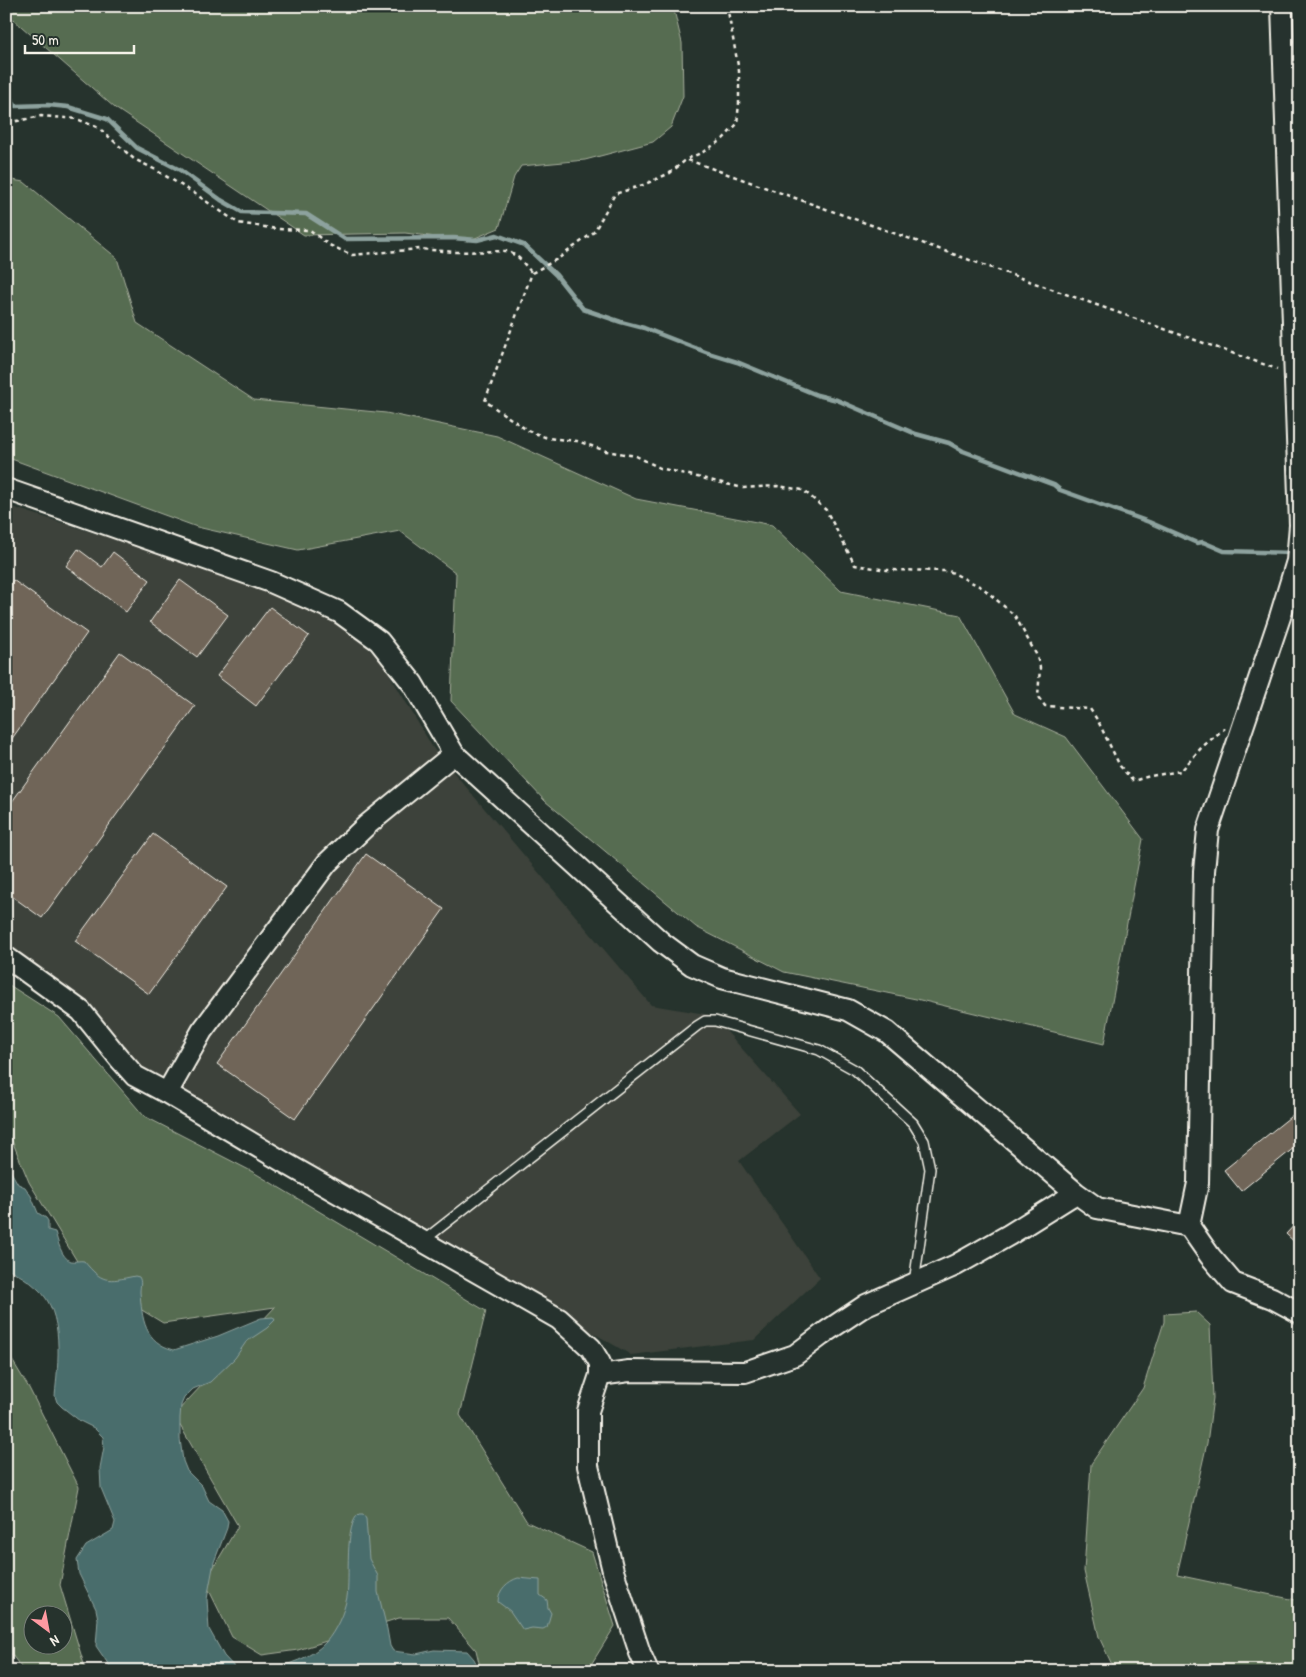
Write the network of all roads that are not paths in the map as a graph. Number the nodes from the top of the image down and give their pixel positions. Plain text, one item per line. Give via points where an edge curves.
1 (1282, 6) edge
2 (6, 489) edge
3 (454, 754) junction
4 (6, 957) edge
5 (167, 1093) junction
6 (1076, 1193) junction
7 (1189, 1226) junction
8 (423, 1241) junction
9 (914, 1284) junction
10 (1300, 1313) edge
11 (600, 1375) junction
12 (648, 1671) edge

1 - 7 street via 1300,525 1297,561 1208,830 1204,862 1198,1183
2 - 3 street via 271,582 339,612 378,641 402,670
3 - 5 street via 367,825 327,863 202,1031
3 - 6 street via 661,942 692,965 722,978 848,1010 887,1032
4 - 5 street via 82,1011 135,1076
5 - 8 street
6 - 7 street via 1097,1208
6 - 9 street via 956,1265
7 - 10 street via 1233,1283
8 - 9 lane via 704,1020 819,1050 855,1070 913,1123 924,1141 930,1169
8 - 11 street via 559,1319 591,1348 600,1363
9 - 11 street via 866,1305 795,1355 745,1372 629,1370
11 - 12 street via 588,1411 588,1466 613,1571

